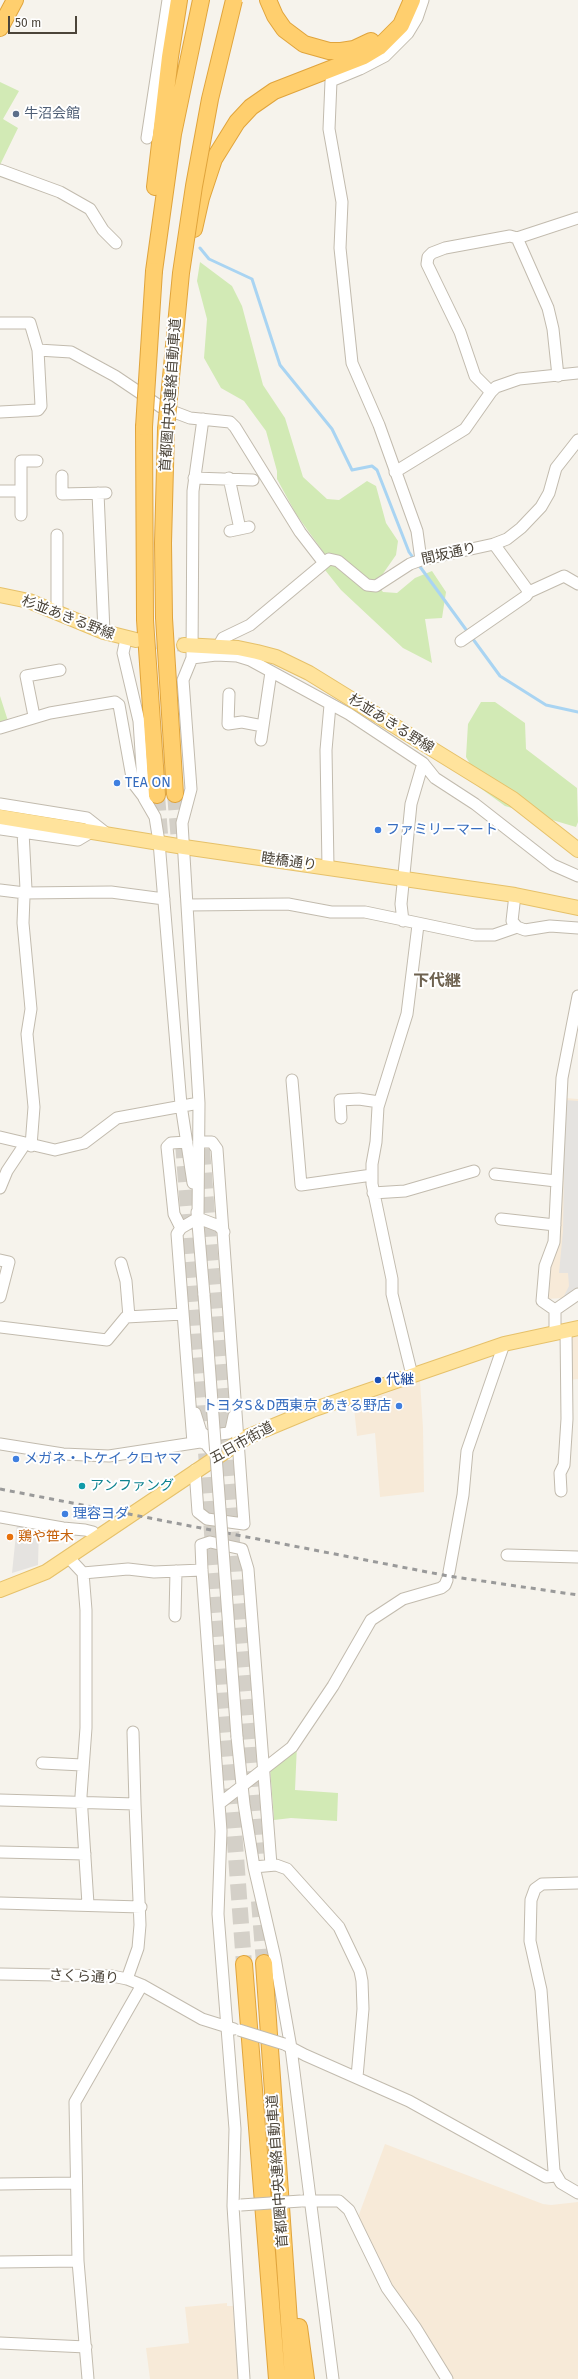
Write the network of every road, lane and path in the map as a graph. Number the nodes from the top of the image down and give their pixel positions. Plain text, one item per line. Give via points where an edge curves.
1 (15, 0) edge
2 (168, 0) edge
3 (179, 0) edge
4 (200, 0) edge
5 (234, 0) edge
6 (268, 0) edge
7 (403, 0) edge
8 (412, 0) edge
9 (423, 0) edge
10 (0, 28) edge
11 (147, 138) dead end
12 (0, 170) edge
13 (578, 218) edge
14 (517, 238) junction
15 (116, 243) dead end
16 (154, 271) junction
17 (181, 273) junction
18 (0, 323) edge
19 (38, 350) junction
20 (578, 373) edge
21 (558, 376) junction
22 (491, 392) junction
23 (0, 412) edge
24 (203, 420) junction
25 (578, 440) edge
26 (37, 461) dead end
27 (396, 472) junction
28 (62, 476) dead end
29 (194, 478) junction
30 (229, 478) junction
31 (253, 480) dead end
32 (0, 491) edge
33 (21, 491) junction
34 (21, 515) dead end
35 (240, 529) dead end
36 (57, 536) dead end
37 (494, 544) junction
38 (421, 560) junction
39 (324, 563) junction
40 (578, 584) edge
41 (529, 592) junction
42 (1, 595) edge
43 (57, 612) junction
44 (104, 632) junction
45 (466, 638) dead end
46 (131, 640) joint
47 (218, 647) junction
48 (190, 650) junction
49 (60, 670) dead end
50 (271, 672) junction
51 (229, 694) dead end
52 (330, 705) junction
53 (34, 716) junction
54 (263, 726) junction
55 (0, 728) edge
56 (261, 740) dead end
57 (423, 763) junction
58 (175, 794) tunnel mouth
59 (150, 796) junction
60 (0, 804) edge
61 (0, 817) edge
62 (0, 829) edge
63 (23, 832) junction
64 (100, 832) junction
65 (159, 842) junction
66 (184, 846) junction
67 (578, 850) edge
68 (328, 868) junction
69 (578, 876) edge
70 (404, 878) junction
71 (0, 890) edge
72 (25, 893) junction
73 (515, 896) junction
74 (164, 899) junction
75 (187, 905) junction
76 (578, 908) edge
77 (403, 921) junction
78 (418, 925) junction
79 (517, 927) junction
80 (578, 928) edge
81 (578, 996) edge
82 (292, 1080) dead end
83 (379, 1102) junction
84 (198, 1104) junction
85 (181, 1105) junction
86 (341, 1118) dead end
87 (0, 1137) edge
88 (187, 1142) junction
89 (199, 1142) junction
90 (28, 1145) junction
91 (474, 1171) dead end
92 (495, 1174) dead end
93 (372, 1175) junction
94 (556, 1181) junction
95 (0, 1188) edge
96 (373, 1193) junction
97 (198, 1218) junction
98 (501, 1219) dead end
99 (555, 1225) junction
100 (181, 1228) junction
101 (224, 1232) junction
102 (0, 1260) edge
103 (121, 1262) dead end
104 (578, 1294) edge
105 (0, 1297) edge
106 (555, 1310) junction
107 (183, 1314) junction
108 (129, 1317) junction
109 (0, 1327) edge
110 (566, 1330) edge
111 (504, 1344) junction
112 (412, 1375) junction
113 (236, 1404) junction
114 (190, 1409) junction
115 (239, 1442) junction
116 (193, 1443) junction
117 (0, 1444) edge
118 (216, 1456) junction
119 (195, 1470) junction
120 (561, 1491) dead end
121 (0, 1517) edge
122 (97, 1538) junction
123 (507, 1555) dead end
124 (578, 1557) edge
125 (69, 1558) junction
126 (202, 1570) junction
127 (176, 1571) junction
128 (83, 1573) junction
129 (0, 1590) edge
130 (175, 1616) dead end
131 (133, 1732) dead end
132 (42, 1763) dead end
133 (82, 1765) junction
134 (263, 1769) junction
135 (242, 1786) junction
136 (0, 1800) edge
137 (82, 1804) junction
138 (135, 1804) junction
139 (219, 1804) junction
140 (0, 1852) edge
141 (85, 1854) junction
142 (271, 1865) junction
143 (254, 1868) junction
144 (578, 1883) edge
145 (0, 1903) edge
146 (88, 1904) junction
147 (141, 1907) junction
148 (264, 1963) tunnel mouth
149 (244, 1964) tunnel mouth
150 (0, 1974) edge
151 (127, 1979) junction
152 (142, 1984) junction
153 (228, 2027) junction
154 (288, 2046) junction
155 (357, 2077) junction
156 (555, 2176) junction
157 (75, 2183) junction
158 (0, 2184) edge
159 (279, 2189) junction
160 (578, 2193) edge
161 (306, 2201) junction
162 (237, 2206) junction
163 (78, 2261) junction
164 (0, 2262) edge
165 (270, 2290) junction
166 (0, 2343) edge
167 (86, 2347) junction
168 (88, 2379) edge
169 (244, 2379) edge
170 (271, 2379) edge
171 (276, 2379) edge
172 (293, 2379) edge
173 (306, 2379) edge
174 (333, 2379) edge
175 (447, 2379) edge

1 - 10 highway
2 - 11 street
3 - 16 highway via 155,185
4 - 16 highway, 首都圏中央連絡自動車道 via 173,134
5 - 17 highway, 首都圏中央連絡自動車道, bridge via 210,99
6 - 7 highway via 275,16 292,37 304,44 329,51 354,49 380,35 393,20
8 - 17 highway, bridge via 401,25 379,47 364,56 274,91 251,107 237,122 214,159 201,198 192,243
9 - 27 street via 418,18 408,33 385,56 331,81 329,129 342,202 340,248 352,363
12 - 15 street via 60,192 90,209 103,230
13 - 14 street
14 - 21 street via 548,308
14 - 22 street via 510,236 471,242 439,250 428,257 428,264 465,344 475,376
16 - 59 highway, 首都圏中央連絡自動車道, bridge via 144,427 145,612
17 - 58 highway, 首都圏中央連絡自動車道, bridge via 166,429 163,543 164,618
18 - 19 street via 30,323
19 - 23 street via 38,410
19 - 24 street via 71,352 115,376 161,406 190,418
20 - 21 street
21 - 22 street via 519,379
22 - 27 street via 465,429
24 - 29 street
24 - 39 street via 230,422 235,427 300,532
25 - 37 street, 間坂通り via 556,468 549,493 540,506 521,528 507,539
26 - 33 street via 21,461
27 - 38 street via 417,531
28 - 44 street via 62,494 102,493
29 - 30 street
29 - 48 street
30 - 31 street
30 - 35 street
32 - 33 street
33 - 34 street
36 - 43 street
37 - 38 street, 間坂通り
37 - 41 street
38 - 39 street, 間坂通り via 410,564 376,586 367,585 338,561 329,559
39 - 47 street via 250,625 223,638
40 - 41 street via 564,576
41 - 45 street
42 - 43 main road, 杉並あきる野線 via 20,598
43 - 44 main road, 杉並あきる野線
44 - 46 main road, 杉並あきる野線
46 - 59 street via 123,653 139,721
47 - 48 main road, 杉並あきる野線
47 - 67 main road, 杉並あきる野線 via 238,648 276,658 309,673 513,799
48 - 50 street via 237,656
48 - 66 street via 183,680 191,789 183,816
49 - 53 street via 26,676
50 - 52 street
50 - 54 street
51 - 54 street via 228,724 242,722
52 - 57 street via 387,738
52 - 68 street via 326,750
53 - 55 street
53 - 59 street via 115,702 119,705 134,782
54 - 56 street
57 - 69 street via 435,778 475,804 553,865
57 - 70 street via 412,804
59 - 65 street
60 - 64 street via 87,818
61 - 64 main road, 睦橋通り
62 - 63 street
63 - 64 street via 78,840
63 - 72 street
64 - 65 main road, 睦橋通り
65 - 66 main road, 睦橋通り
65 - 74 street
66 - 68 main road, 睦橋通り
66 - 75 street
68 - 70 main road, 睦橋通り
70 - 73 main road, 睦橋通り
70 - 77 street via 401,904
71 - 72 street
72 - 74 street via 110,892
72 - 90 street via 23,923 31,1009 27,1034 34,1107
73 - 76 main road, 睦橋通り
73 - 79 street via 512,921
74 - 85 street
75 - 77 street via 288,904 331,912 373,913
75 - 84 street
77 - 78 street
78 - 79 street via 475,936 494,935
78 - 83 street via 406,1014
79 - 80 street via 525,930 550,926
81 - 94 street via 562,1078
82 - 93 street via 301,1185
83 - 86 street via 340,1100
83 - 93 street
84 - 85 street
84 - 89 street
85 - 88 street
85 - 90 street via 117,1118 84,1143 55,1150
87 - 90 street
88 - 97 street
88 - 100 street via 171,1143 167,1147 174,1214
89 - 97 street
89 - 101 street via 212,1142 217,1149
90 - 95 street via 7,1171
91 - 96 street via 405,1191
92 - 94 street
93 - 96 street
94 - 99 street
96 - 112 street via 392,1280 392,1294
97 - 100 street
97 - 101 street via 219,1226
97 - 135 street, bridge
98 - 99 street
99 - 106 street via 554,1242 545,1266 542,1301
100 - 107 street via 177,1234
101 - 113 street
102 - 105 street via 10,1262
103 - 108 street via 126,1281
104 - 106 street
106 - 110 street
107 - 108 street
107 - 114 street
108 - 109 street via 106,1340
110 - 111 main road, 五日市街道
110 - 120 street via 567,1419 564,1465 560,1473
111 - 112 main road, 五日市街道
111 - 134 street via 467,1451 464,1495 446,1585 403,1599 371,1620 301,1735 282,1756
112 - 115 main road, 五日市街道 via 282,1421
113 - 114 street via 228,1434 206,1436 201,1432 194,1412
113 - 115 street
114 - 116 street
115 - 118 main road, 五日市街道
115 - 119 street via 244,1524 207,1519 198,1512
116 - 117 street via 109,1456 62,1454
116 - 118 street via 205,1443
118 - 119 main road, 五日市街道
119 - 122 main road, 五日市街道
121 - 122 street via 85,1530 93,1532
122 - 125 main road, 五日市街道
123 - 124 street
125 - 128 street
125 - 129 main road, 五日市街道 via 28,1581
126 - 127 street
126 - 134 street via 201,1545 210,1542 242,1549 248,1569
126 - 139 street
127 - 128 street via 128,1569
127 - 130 street
128 - 133 street via 86,1610 86,1728
131 - 138 street
132 - 133 street
133 - 137 street
134 - 135 street
134 - 142 street
135 - 139 street
135 - 143 street
136 - 137 street
137 - 138 street
137 - 141 street
138 - 147 street
139 - 153 street via 221,1831 218,1914
140 - 141 street
141 - 146 street
142 - 143 street
142 - 155 street via 287,1869 339,1927 360,1971 363,2009
143 - 154 street via 275,1958
144 - 156 street via 542,1884 535,1889 531,1900 530,1941 541,1990
145 - 146 street
146 - 147 street
147 - 151 street via 138,1948
148 - 159 highway, 首都圏中央連絡自動車道
149 - 165 highway, 首都圏中央連絡自動車道
150 - 151 street, さくら通り via 112,1976
151 - 152 street, さくら通り
152 - 153 street, さくら通り via 187,2012
152 - 157 street via 75,2102
153 - 154 street, さくら通り, bridge
153 - 162 street
154 - 155 street, さくら通り
154 - 161 street
155 - 156 street, さくら通り via 451,2123 546,2177
156 - 160 street via 561,2183
157 - 158 street
157 - 163 street
159 - 172 highway, 首都圏中央連絡自動車道
159 - 173 highway
161 - 162 street, bridge
161 - 174 street
161 - 175 street via 339,2201 349,2210 387,2288
162 - 169 street
163 - 164 street
163 - 167 street
165 - 170 highway
165 - 171 highway, 首都圏中央連絡自動車道
166 - 167 street
167 - 168 street

